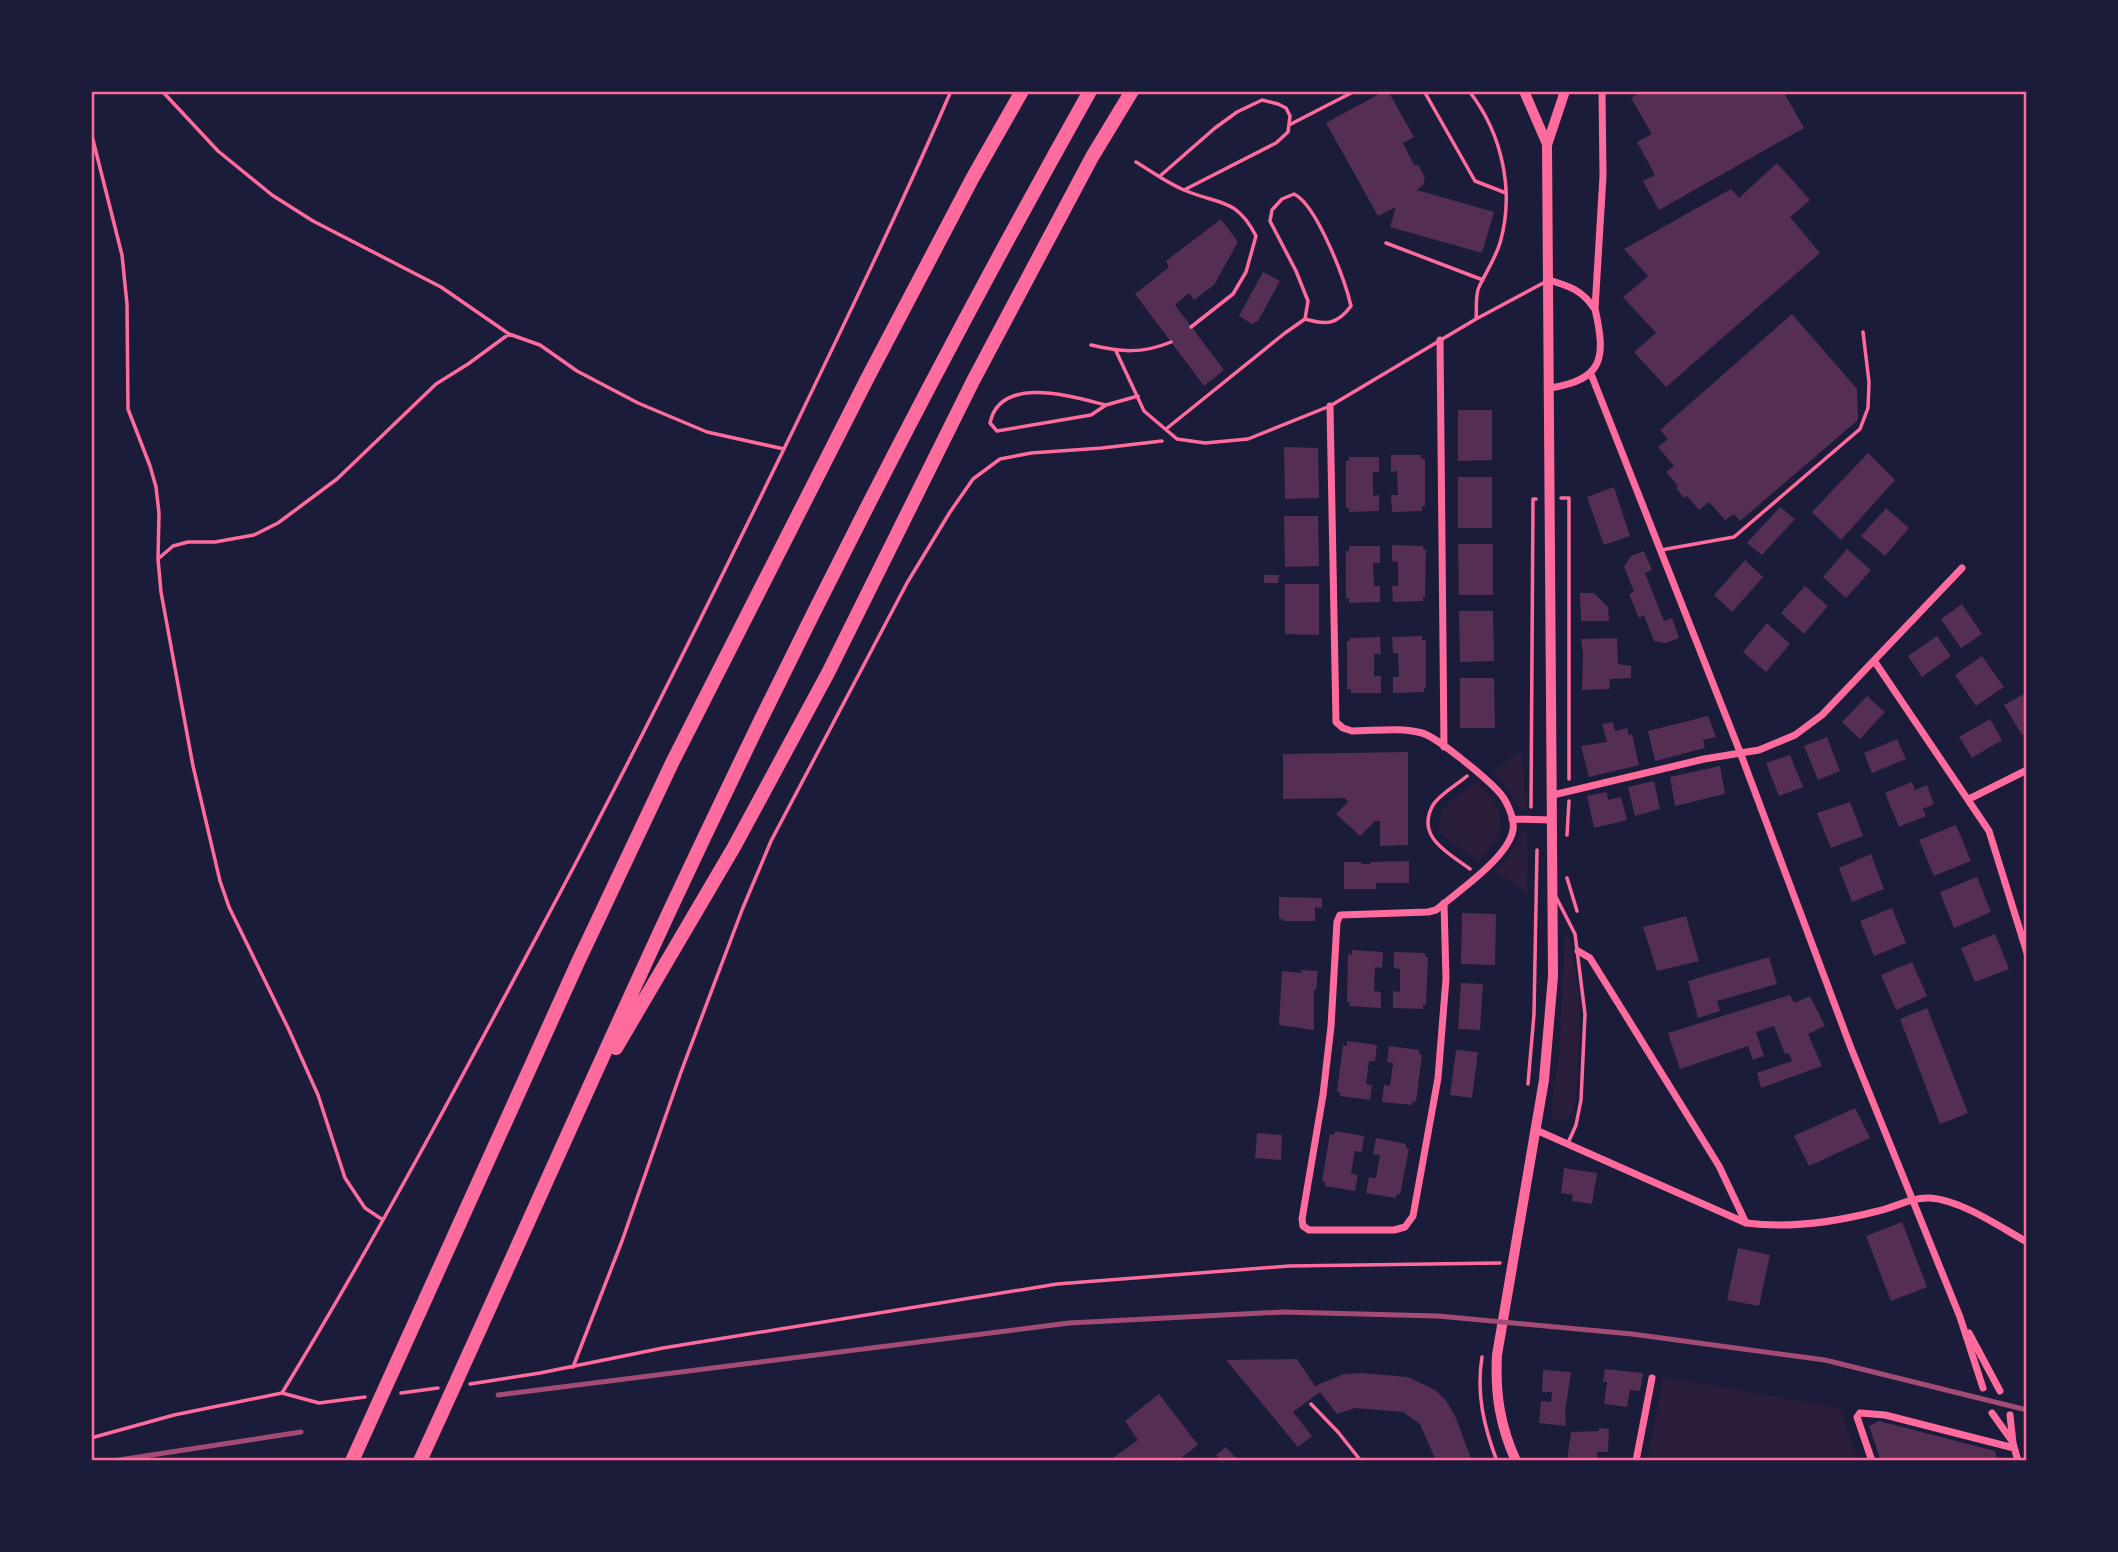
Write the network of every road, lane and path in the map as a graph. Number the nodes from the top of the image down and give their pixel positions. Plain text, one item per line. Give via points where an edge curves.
1 (162, 91) edge
2 (951, 91) edge
3 (1021, 91) edge
4 (1090, 91) edge
5 (1132, 91) edge
6 (1355, 91) edge
7 (1424, 91) edge
8 (1469, 91) edge
9 (1524, 91) edge
10 (1565, 91) edge
11 (1602, 91) edge
12 (1289, 125) junction
13 (91, 132) edge
14 (1547, 145) junction
15 (1136, 162) dead end
16 (1160, 176) junction
17 (1184, 190) junction
18 (1506, 193) junction
19 (1386, 243) dead end
20 (1549, 280) junction
21 (1483, 281) junction
22 (1595, 309) junction
23 (1305, 319) junction
24 (1476, 319) junction
25 (1191, 327) dead end
26 (1863, 332) dead end
27 (509, 334) junction
28 (1440, 341) junction
29 (1171, 342) dead end
30 (1091, 345) dead end
31 (1116, 351) junction
32 (1591, 374) junction
33 (1550, 387) junction
34 (1138, 396) junction
35 (1106, 405) junction
36 (1330, 406) junction
37 (1166, 429) junction
38 (1177, 439) junction
39 (784, 449) junction
40 (1550, 499) junction
41 (1659, 550) junction
42 (158, 559) junction
43 (1962, 568) dead end
44 (1875, 662) junction
45 (1444, 747) junction
46 (1740, 752) junction
47 (2027, 770) edge
48 (1474, 771) junction
49 (1569, 791) junction
50 (1553, 795) junction
51 (1969, 799) junction
52 (1512, 820) junction
53 (1531, 820) junction
54 (1553, 820) junction
55 (1567, 842) dead end
56 (1537, 846) dead end
57 (1478, 874) junction
58 (1566, 875) dead end
59 (1552, 890) junction
60 (1444, 903) junction
61 (1578, 916) dead end
62 (1578, 951) junction
63 (2027, 953) edge
64 (1527, 1089) dead end
65 (577, 1116) junction
66 (1536, 1130) junction
67 (1568, 1143) junction
68 (1913, 1199) junction
69 (383, 1220) junction
70 (1746, 1223) junction
71 (2027, 1242) edge
72 (1513, 1264) junction
73 (1960, 1317) junction
74 (573, 1367) junction
75 (1652, 1378) dead end
76 (458, 1386) dead end
77 (389, 1387) junction
78 (444, 1387) dead end
79 (1983, 1388) dead end
80 (2000, 1391) dead end
81 (282, 1393) junction
82 (375, 1396) dead end
83 (1479, 1399) dead end
84 (1311, 1404) dead end
85 (1992, 1413) dead end
86 (2010, 1416) dead end
87 (91, 1438) edge
88 (2014, 1445) junction
89 (355, 1455) edge
90 (420, 1461) edge
91 (1360, 1461) edge
92 (1497, 1461) edge
93 (1516, 1461) edge
94 (1636, 1461) edge
95 (1872, 1461) edge
96 (2018, 1461) edge

1 - 27 path via 218,150 272,195 442,287
2 - 39 path
3 - 77 highway via 867,379 672,763 572,975
4 - 65 highway via 1006,242 811,620
5 - 65 highway via 973,381 828,673 734,847
6 - 12 lane
7 - 18 lane via 1475,181
8 - 18 lane via 1494,133
9 - 14 street
10 - 14 street
11 - 22 street via 1603,176
12 - 16 lane via 1286,108 1262,100 1237,111
12 - 17 lane via 1276,143
13 - 42 path via 122,255 128,409 156,487
14 - 20 street
15 - 16 lane
16 - 17 lane
17 - 25 lane via 1228,204 1246,217 1256,236 1246,272 1233,294
18 - 21 lane via 1507,214 1500,242
19 - 21 lane
20 - 22 street via 1572,287
20 - 24 lane
20 - 33 street
21 - 24 lane via 1478,288
22 - 32 street via 1601,349
23 - 23 lane via 1324,324 1343,317 1351,306 1317,217 1303,198 1294,194 1272,210 1270,221 1308,301
23 - 37 lane
24 - 28 lane
26 - 41 lane via 1869,395 1860,429 1734,537
27 - 39 path via 540,345 577,371 638,403 707,432
27 - 42 path via 436,384 337,479 278,523 254,535 173,546
28 - 36 lane
28 - 45 street
29 - 31 lane via 1151,350
30 - 31 lane
31 - 34 lane
32 - 33 street via 1581,381
32 - 41 street
33 - 40 street
34 - 35 lane
34 - 37 lane via 1144,411
35 - 35 lane via 1052,392 1024,394 1000,403 990,424 997,431 1011,429 1091,415
36 - 38 lane via 1248,439 1205,443
36 - 45 street via 1336,722 1352,731 1424,733
37 - 38 lane
38 - 74 path via 1000,459 973,479 950,512 907,583 771,841
39 - 69 path via 640,742
40 - 49 path via 1569,498
40 - 50 street
40 - 53 path via 1532,499
41 - 46 street
42 - 69 path via 179,693 220,881 307,1069 345,1178 365,1208
43 - 44 street
44 - 46 street via 1795,735 1759,750
44 - 51 street
45 - 48 street
46 - 49 street
46 - 68 street
47 - 51 street
48 - 52 street via 1499,791
48 - 57 path via 1434,804 1429,821 1437,845
49 - 50 street
49 - 55 path
50 - 54 street
51 - 63 street via 1989,831
52 - 53 street
52 - 57 street via 1506,846
53 - 54 street
54 - 59 street
56 - 64 path via 1534,1014
57 - 60 street
58 - 61 path
59 - 62 lane via 1575,934
59 - 66 street via 1553,976
60 - 60 street via 1446,979 1438,1078 1413,1216 1405,1227 1309,1230 1302,1219 1325,1081 1337,922 1340,915 1428,912
62 - 67 lane via 1585,1014 1576,1125
62 - 70 street via 1590,958 1623,1011 1718,1166
65 - 90 highway
66 - 67 street
66 - 72 street
67 - 70 street
68 - 70 street via 1880,1211 1805,1225
68 - 71 street via 1951,1203
68 - 73 street
69 - 81 path
72 - 74 path via 1289,1266 1057,1284 663,1348
72 - 93 street via 1497,1355 1497,1404
73 - 79 street
73 - 80 street
74 - 76 path
75 - 94 street
77 - 78 path
77 - 89 highway
81 - 82 path via 319,1403
81 - 87 path
83 - 92 path
84 - 91 path
85 - 88 street
86 - 88 street
88 - 95 street via 1860,1412 1857,1417
88 - 96 street

